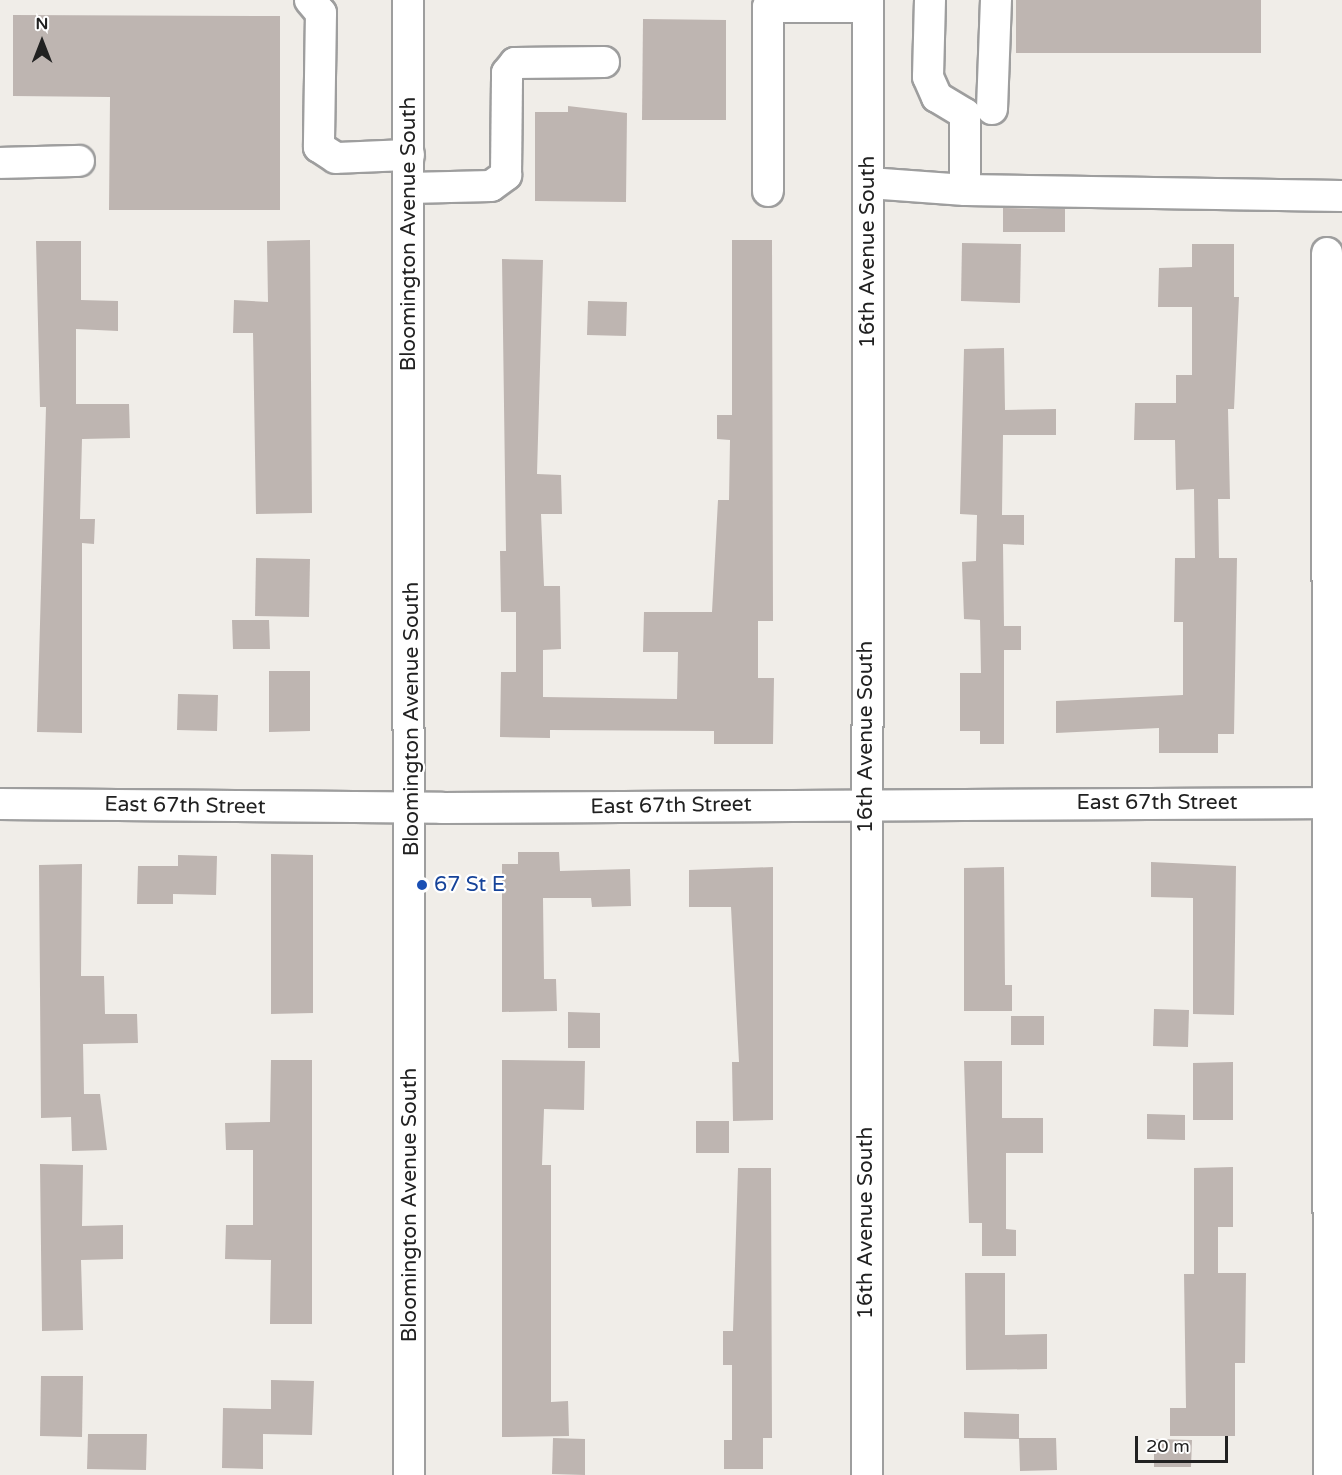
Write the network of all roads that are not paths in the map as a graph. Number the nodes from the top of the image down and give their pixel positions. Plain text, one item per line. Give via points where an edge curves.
1 (310, 0) edge
2 (408, 0) edge
3 (930, 0) edge
4 (996, 0) edge
5 (868, 4) edge
6 (604, 62) dead end
7 (992, 109) dead end
8 (409, 155) junction
9 (79, 161) dead end
10 (0, 163) edge
11 (869, 183) junction
12 (409, 188) junction
13 (965, 190) junction
14 (768, 191) dead end
15 (1342, 196) edge
16 (1327, 253) dead end
17 (1335, 803) edge
18 (0, 804) edge
19 (866, 804) junction
20 (412, 808) junction
21 (409, 1475) edge
22 (867, 1475) edge
23 (1329, 1475) edge

1 - 8 street via 321,13 319,147 336,158
2 - 8 street, Bloomington Avenue South
3 - 13 street via 928,77 937,97 965,114
4 - 7 street
5 - 11 street, 16th Avenue South
5 - 14 street via 768,7
6 - 12 street via 515,63 507,73 506,175 491,186
8 - 12 street, Bloomington Avenue South
9 - 10 street
11 - 13 street
11 - 19 street, 16th Avenue South
12 - 20 street, Bloomington Avenue South
13 - 15 street
16 - 17 street
17 - 19 street, East 67th Street
17 - 23 street
18 - 20 street, East 67th Street
19 - 20 street, East 67th Street
19 - 22 street, 16th Avenue South
20 - 21 street, Bloomington Avenue South

